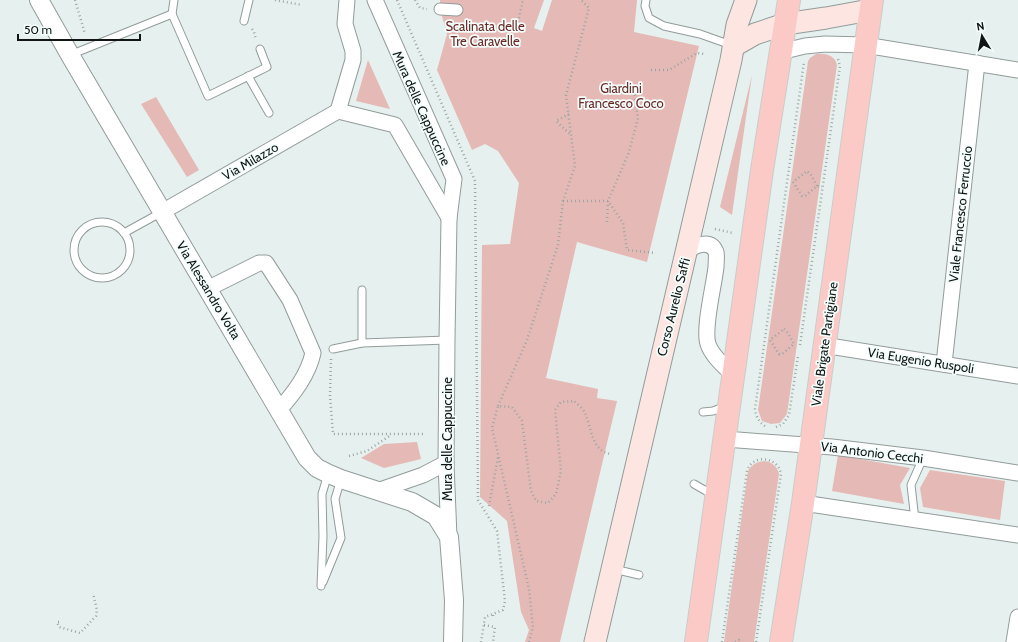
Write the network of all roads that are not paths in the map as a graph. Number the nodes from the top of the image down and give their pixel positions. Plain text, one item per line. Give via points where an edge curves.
1 (39, 0) edge
2 (174, 0) edge
3 (249, 0) edge
4 (376, 0) edge
5 (646, 0) edge
6 (789, 0) edge
7 (348, 1) edge
8 (745, 2) edge
9 (871, 5) edge
10 (440, 9) dead end
11 (457, 10) dead end
12 (172, 14) junction
13 (244, 21) dead end
14 (785, 24) junction
15 (866, 45) junction
16 (734, 46) junction
17 (260, 49) dead end
18 (780, 52) junction
19 (70, 55) junction
20 (977, 63) junction
21 (1018, 70) edge
22 (248, 76) junction
23 (338, 111) junction
24 (269, 113) dead end
25 (162, 212) junction
26 (449, 218) junction
27 (124, 232) junction
28 (686, 251) junction
29 (208, 289) junction
30 (362, 290) dead end
31 (447, 340) junction
32 (362, 343) junction
33 (824, 345) junction
34 (333, 349) road end
35 (944, 364) junction
36 (733, 375) junction
37 (1018, 376) edge
38 (729, 404) junction
39 (279, 410) junction
40 (703, 412) dead end
41 (725, 439) junction
42 (810, 445) junction
43 (923, 458) junction
44 (446, 463) junction
45 (1018, 473) edge
46 (335, 476) junction
47 (694, 484) dead end
48 (378, 491) junction
49 (717, 497) junction
50 (412, 502) joint
51 (803, 503) junction
52 (915, 520) junction
53 (1018, 535) edge
54 (449, 537) junction
55 (612, 568) junction
56 (639, 575) dead end
57 (1018, 617) edge
58 (452, 642) edge
59 (594, 642) edge
60 (696, 642) edge
61 (781, 642) edge
62 (1014, 642) edge

1 - 19 street, Via Alessandro Volta
2 - 12 lane
3 - 13 lane
4 - 26 street, Mura delle Cappuccine via 454,179
5 - 16 lane via 645,6 650,18 664,26 700,34
6 - 14 main road
7 - 23 street via 345,24 353,60
8 - 16 main road, Corso Aurelio Saffi via 737,25
9 - 14 main road, Viale Brigate Partigiane via 826,18
9 - 15 main road, Viale Brigate Partigiane
10 - 11 street
12 - 19 lane
12 - 22 lane via 208,96
14 - 16 main road via 755,34
14 - 18 main road
15 - 18 street via 825,44
15 - 20 street
15 - 33 main road, Viale Brigate Partigiane
16 - 28 main road, Corso Aurelio Saffi
17 - 22 lane via 267,67
18 - 36 main road
19 - 25 street, Via Alessandro Volta
20 - 21 street
20 - 35 street, Viale Francesco Ferruccio
22 - 24 lane
23 - 25 street, Via Milazzo
23 - 26 street, Mura delle Cappuccine via 395,125
25 - 27 lane
25 - 29 street, Via Alessandro Volta
26 - 31 street, Mura delle Cappuccine
27 - 27 lane via 129,242 130,253 127,264 119,272 110,277 99,278 88,274 80,267 75,258 74,247 77,236 85,228 94,223 106,222 116,225
28 - 36 street via 697,245 707,244 716,251 715,279 707,330 708,344
28 - 55 main road, Corso Aurelio Saffi
29 - 39 street, Via Alessandro Volta
29 - 39 street via 263,262 290,300 313,353 298,388
30 - 32 lane
31 - 32 lane
31 - 44 street, Mura delle Cappuccine
32 - 34 lane
33 - 35 street, Via Eugenio Ruspoli
33 - 42 main road, Viale Brigate Partigiane
35 - 37 street, Via Eugenio Ruspoli
36 - 38 main road
38 - 40 lane
38 - 41 main road
39 - 46 street, Via Alessandro Volta via 307,458 316,468
41 - 42 street, Via Antonio Cecchi
41 - 49 main road
42 - 43 street, Via Antonio Cecchi
42 - 51 main road, Viale Brigate Partigiane
43 - 45 street, Via Antonio Cecchi
43 - 52 lane via 911,485
44 - 48 street via 423,475
44 - 54 street, Mura delle Cappuccine
46 - 46 lane via 322,494 322,586 341,538 335,499
46 - 48 street, Via Alessandro Volta
47 - 49 lane
48 - 50 street, Via Alessandro Volta
49 - 60 main road
50 - 54 street, Mura delle Cappuccine via 436,516
51 - 52 street
51 - 61 main road, Viale Brigate Partigiane
52 - 53 street
54 - 58 street, Mura delle Cappuccine via 454,600
55 - 56 lane
55 - 59 main road, Corso Aurelio Saffi
57 - 62 street

